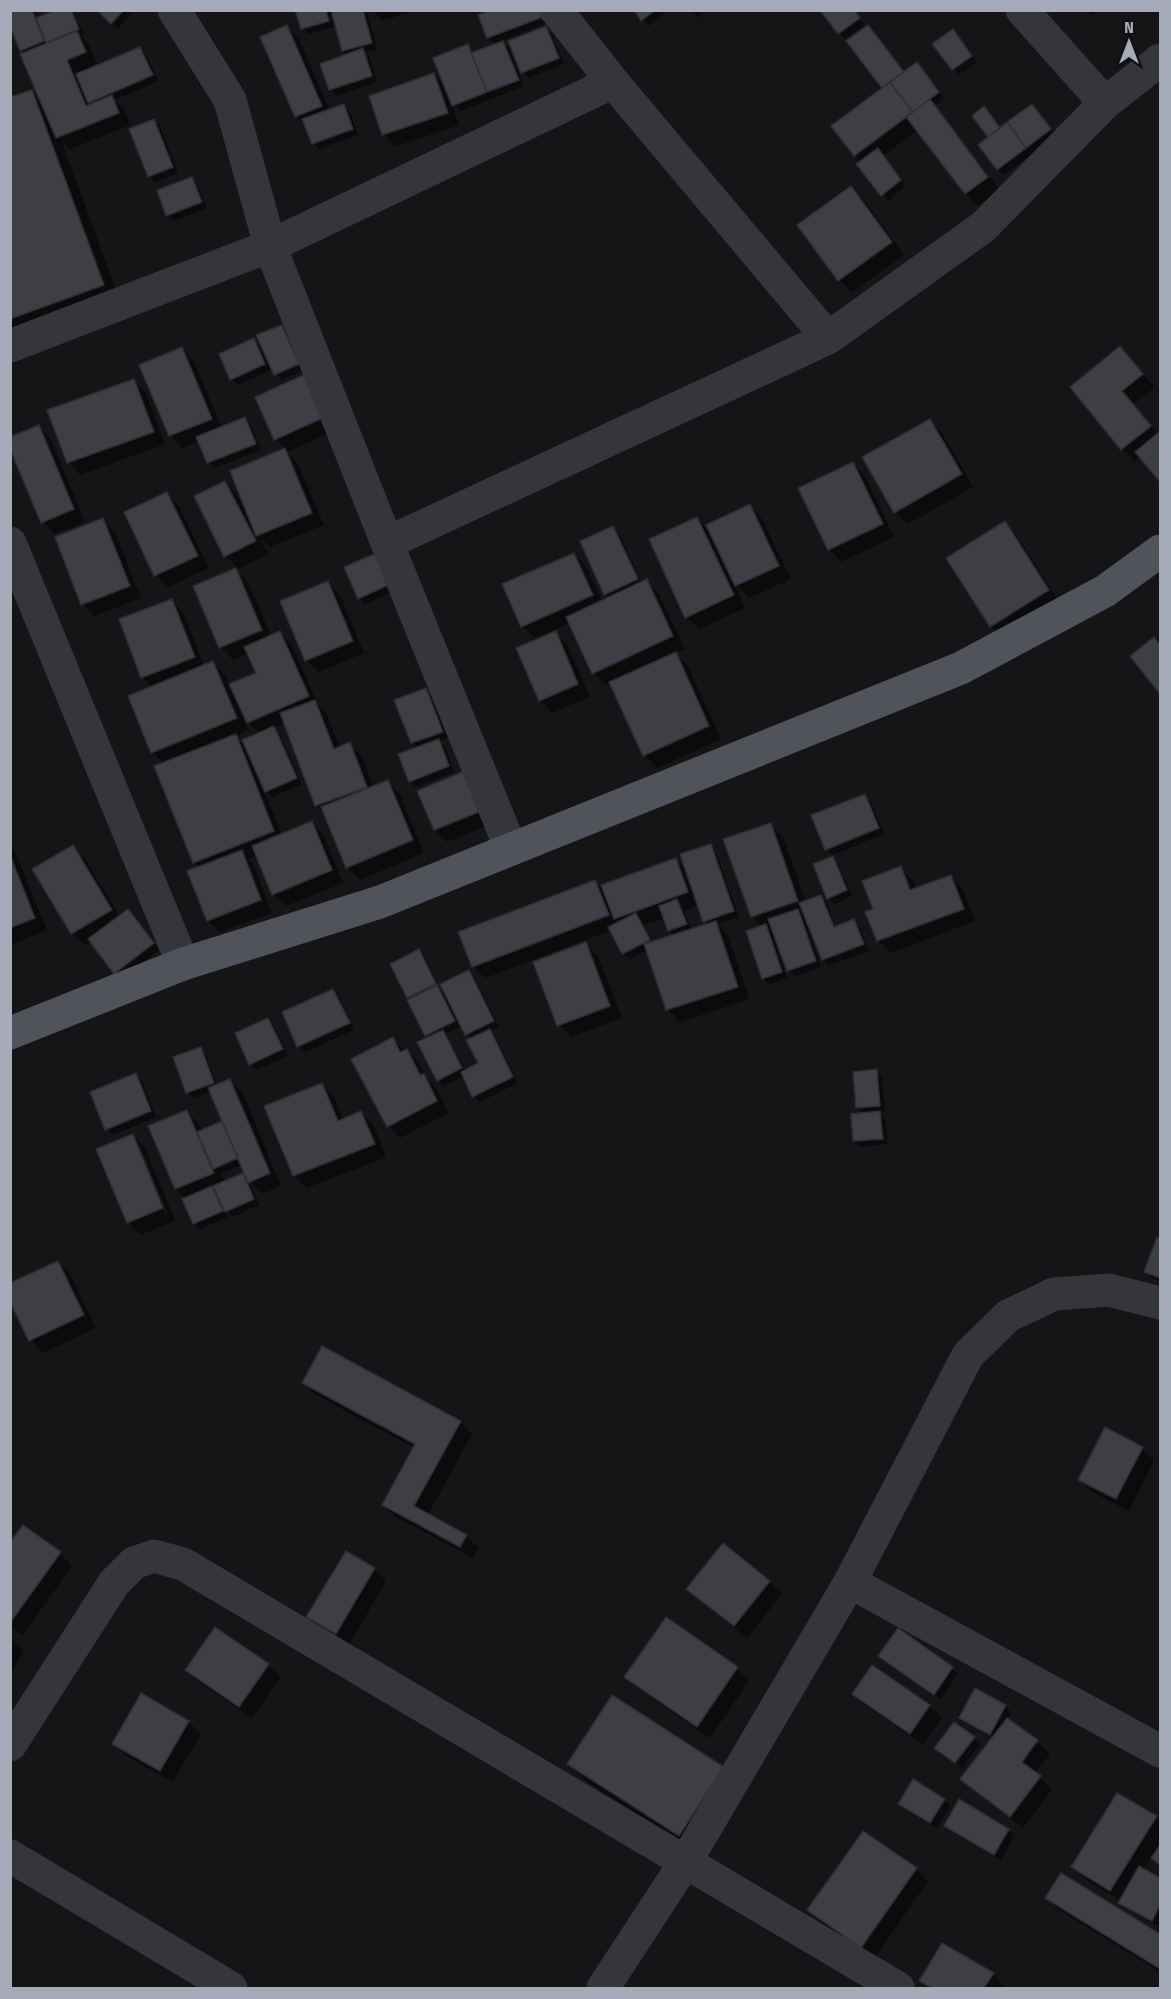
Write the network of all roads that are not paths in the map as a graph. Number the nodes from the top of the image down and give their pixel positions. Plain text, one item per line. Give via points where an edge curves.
1 (174, 10) edge
2 (556, 10) edge
3 (1022, 10) edge
4 (1161, 60) edge
5 (613, 82) junction
6 (1105, 103) junction
7 (270, 246) junction
8 (828, 338) junction
9 (10, 346) edge
10 (10, 543) edge
11 (387, 543) junction
12 (1161, 550) edge
13 (511, 849) junction
14 (183, 964) junction
15 (10, 1033) edge
16 (1161, 1304) edge
17 (850, 1582) junction
18 (10, 1745) edge
19 (1161, 1751) edge
20 (10, 1856) edge
21 (686, 1861) junction
22 (231, 1989) edge
23 (603, 1989) edge
24 (898, 1989) edge

1 - 7 street via 230,100
2 - 5 street
3 - 6 street
4 - 6 street
5 - 7 street
5 - 8 street
6 - 8 street via 983,226
7 - 9 street
7 - 11 street
8 - 11 street
10 - 14 street
11 - 13 street
12 - 13 main road via 1105,591 961,668
13 - 14 main road via 380,902
14 - 15 main road
16 - 17 street via 1109,1290 1054,1294 1008,1316 968,1355
17 - 19 street
17 - 21 street
18 - 21 street via 114,1583 134,1563 154,1556 183,1564
20 - 22 street
21 - 23 street
21 - 24 street

